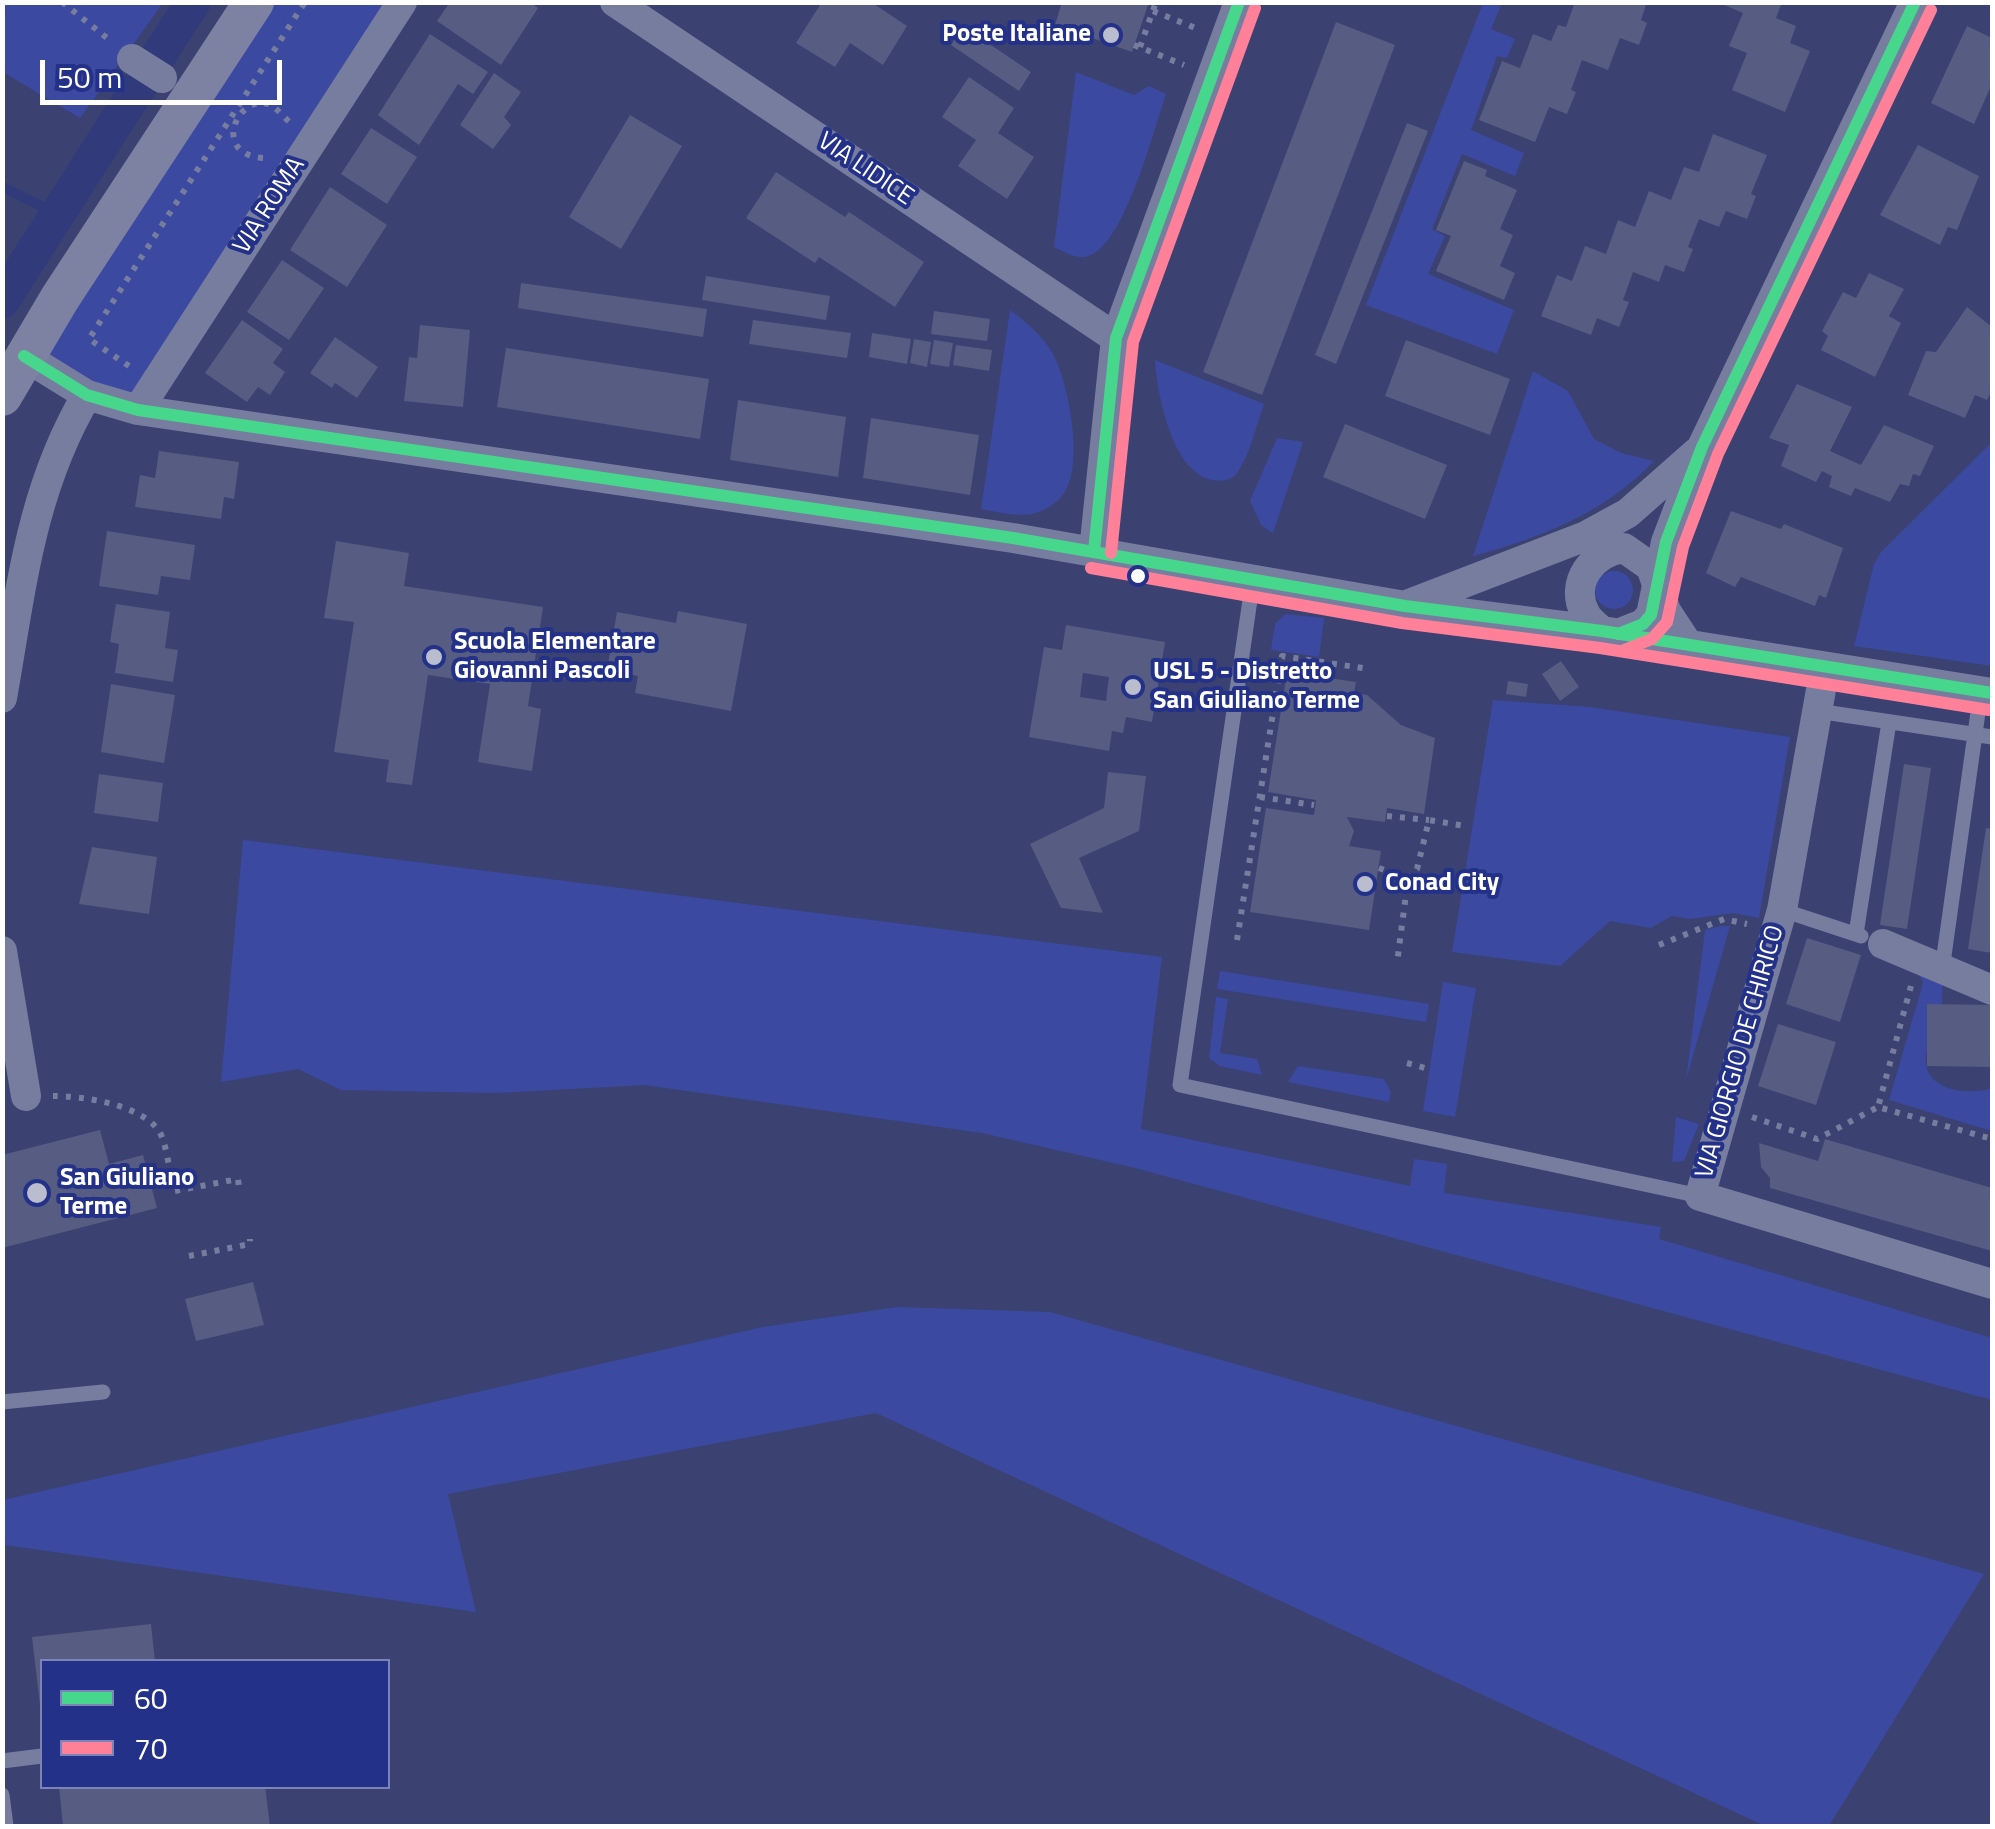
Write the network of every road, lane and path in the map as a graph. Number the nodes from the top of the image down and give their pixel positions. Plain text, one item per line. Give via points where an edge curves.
1 (62, 2) edge
2 (254, 2) edge
3 (305, 2) edge
4 (402, 2) edge
5 (1239, 2) edge
6 (1915, 2) edge
7 (624, 5) edge
8 (1154, 7) edge
9 (1198, 29) dead end
10 (108, 39) dead end
11 (132, 59) dead end
12 (1184, 65) dead end
13 (162, 78) dead end
14 (232, 120) junction
15 (287, 120) dead end
16 (263, 158) dead end
17 (1116, 338) junction
18 (24, 356) junction
19 (129, 366) dead end
20 (87, 395) junction
21 (2, 396) edge
22 (138, 410) junction
23 (1702, 447) junction
24 (1628, 513) junction
25 (1094, 551) junction
26 (1606, 552) junction
27 (1253, 579) junction
28 (1658, 586) junction
29 (1405, 606) junction
30 (1610, 632) junction
31 (1689, 646) junction
32 (1825, 666) junction
33 (1369, 669) dead end
34 (1987, 692) edge
35 (2, 698) edge
36 (1817, 711) junction
37 (1889, 722) junction
38 (1984, 736) edge
39 (1260, 798) junction
40 (1314, 805) dead end
41 (1387, 816) dead end
42 (1429, 820) junction
43 (1465, 826) dead end
44 (1379, 868) dead end
45 (1408, 879) junction
46 (1779, 920) junction
47 (1238, 940) dead end
48 (1880, 942) junction
49 (1659, 945) dead end
50 (2, 951) edge
51 (1397, 963) dead end
52 (1942, 970) junction
53 (1992, 990) edge
54 (1407, 1063) dead end
55 (1426, 1068) dead end
56 (26, 1096) joint
57 (1878, 1107) junction
58 (1726, 1108) junction
59 (1992, 1139) edge
60 (172, 1178) dead end
61 (239, 1187) dead end
62 (175, 1191) dead end
63 (1700, 1196) junction
64 (250, 1239) dead end
65 (189, 1256) dead end
66 (1992, 1284) edge
67 (103, 1392) dead end
68 (2, 1402) edge
69 (40, 1756) edge
70 (2, 1761) edge
71 (2, 1795) edge
72 (6, 1826) edge

1 - 10 path
2 - 18 main road
3 - 14 path
4 - 22 street, VIA ROMA
5 - 17 street
6 - 23 street
7 - 17 street, VIA LIDICE
8 - 9 path
8 - 12 path via 1137,46
11 - 13 street
14 - 15 path via 257,103 270,104
14 - 16 path via 235,144
14 - 19 path via 88,338
17 - 25 street
18 - 20 street
18 - 21 main road
20 - 22 street
20 - 35 street via 39,501
22 - 25 street
23 - 24 street
23 - 28 street via 1666,542
24 - 26 street
24 - 29 street via 1550,552
25 - 27 street
26 - 28 street via 1633,552 1651,567
26 - 30 street via 1588,565 1580,591 1584,612
27 - 29 street
27 - 63 lane via 1180,1085
28 - 30 street via 1643,624
28 - 31 street
29 - 30 street
30 - 31 street
31 - 32 street
32 - 34 street
32 - 36 street, VIA GIORGIO DE CHIRICO
33 - 39 path via 1282,656
34 - 38 lane
36 - 37 lane
36 - 46 street, VIA GIORGIO DE CHIRICO
37 - 38 lane
37 - 48 lane
38 - 52 lane
39 - 40 path
39 - 47 path
41 - 42 path
42 - 43 path
42 - 45 path via 1417,869
44 - 45 path
45 - 51 path
46 - 48 lane
46 - 49 path via 1724,919
46 - 58 street, VIA GIORGIO DE CHIRICO
48 - 52 street
48 - 57 path via 1912,983
50 - 56 street
52 - 53 street
54 - 55 path
56 - 60 path via 78,1096 137,1115 159,1130
57 - 58 path via 1817,1139
57 - 59 path
58 - 63 street, VIA GIORGIO DE CHIRICO
61 - 62 path via 238,1179
63 - 66 street, VIA GIORGIO DE CHIRICO
64 - 65 path
67 - 68 lane
69 - 70 lane
71 - 72 lane

